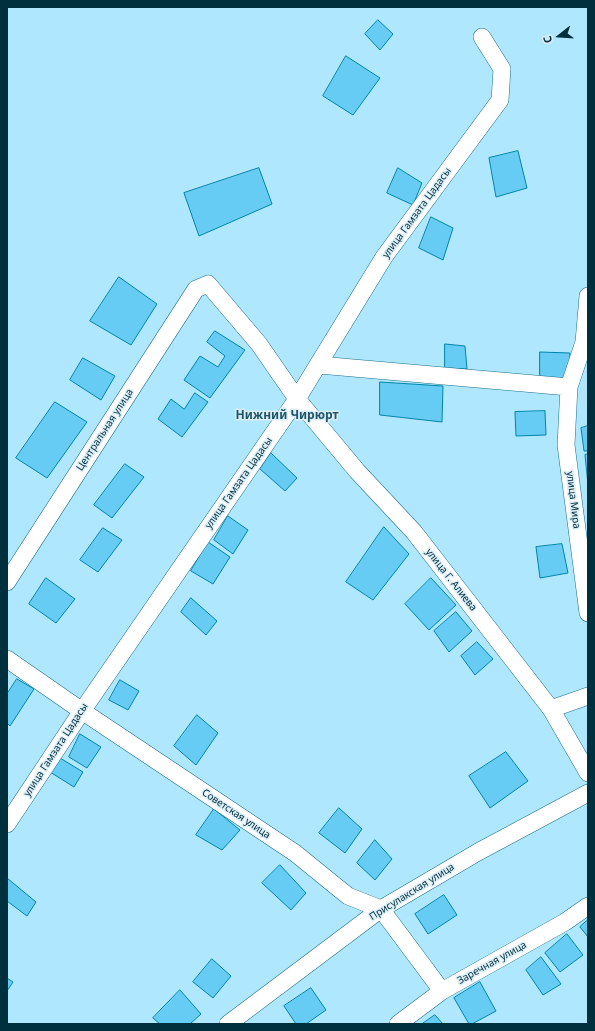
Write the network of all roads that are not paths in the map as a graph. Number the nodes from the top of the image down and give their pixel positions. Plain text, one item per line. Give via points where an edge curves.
1 (482, 37) dead end
2 (208, 284) joint
3 (588, 296) edge
4 (319, 365) junction
5 (569, 387) junction
6 (297, 399) junction
7 (7, 582) edge
8 (588, 613) edge
9 (7, 659) edge
10 (588, 696) edge
11 (551, 709) junction
12 (82, 711) junction
13 (588, 773) edge
14 (588, 793) edge
15 (7, 824) edge
16 (588, 906) edge
17 (381, 909) junction
18 (442, 991) junction
19 (228, 1024) edge
20 (398, 1024) edge

1 - 4 street, улица Гамзата Цадасы via 502,69 500,100 384,257
2 - 6 street, улица Г. Алиева via 259,344
2 - 7 street, Центральная улица via 196,289
3 - 5 street, улица Мира via 584,342
4 - 5 street
4 - 6 street, улица Гамзата Цадасы
5 - 8 street, улица Мира via 566,445
6 - 11 street, улица Г. Алиева via 356,471 414,532
6 - 12 street, улица Гамзата Цадасы
9 - 12 street, Советская улица
10 - 11 street
11 - 13 street, улица Г. Алиева
12 - 15 street, улица Гамзата Цадасы
12 - 17 street, Советская улица via 295,853 348,896
14 - 17 street, Присулакская улица via 478,852
16 - 18 street, Заречная улица via 565,922
17 - 18 street
17 - 19 street, Присулакская улица
18 - 20 street, Заречная улица

